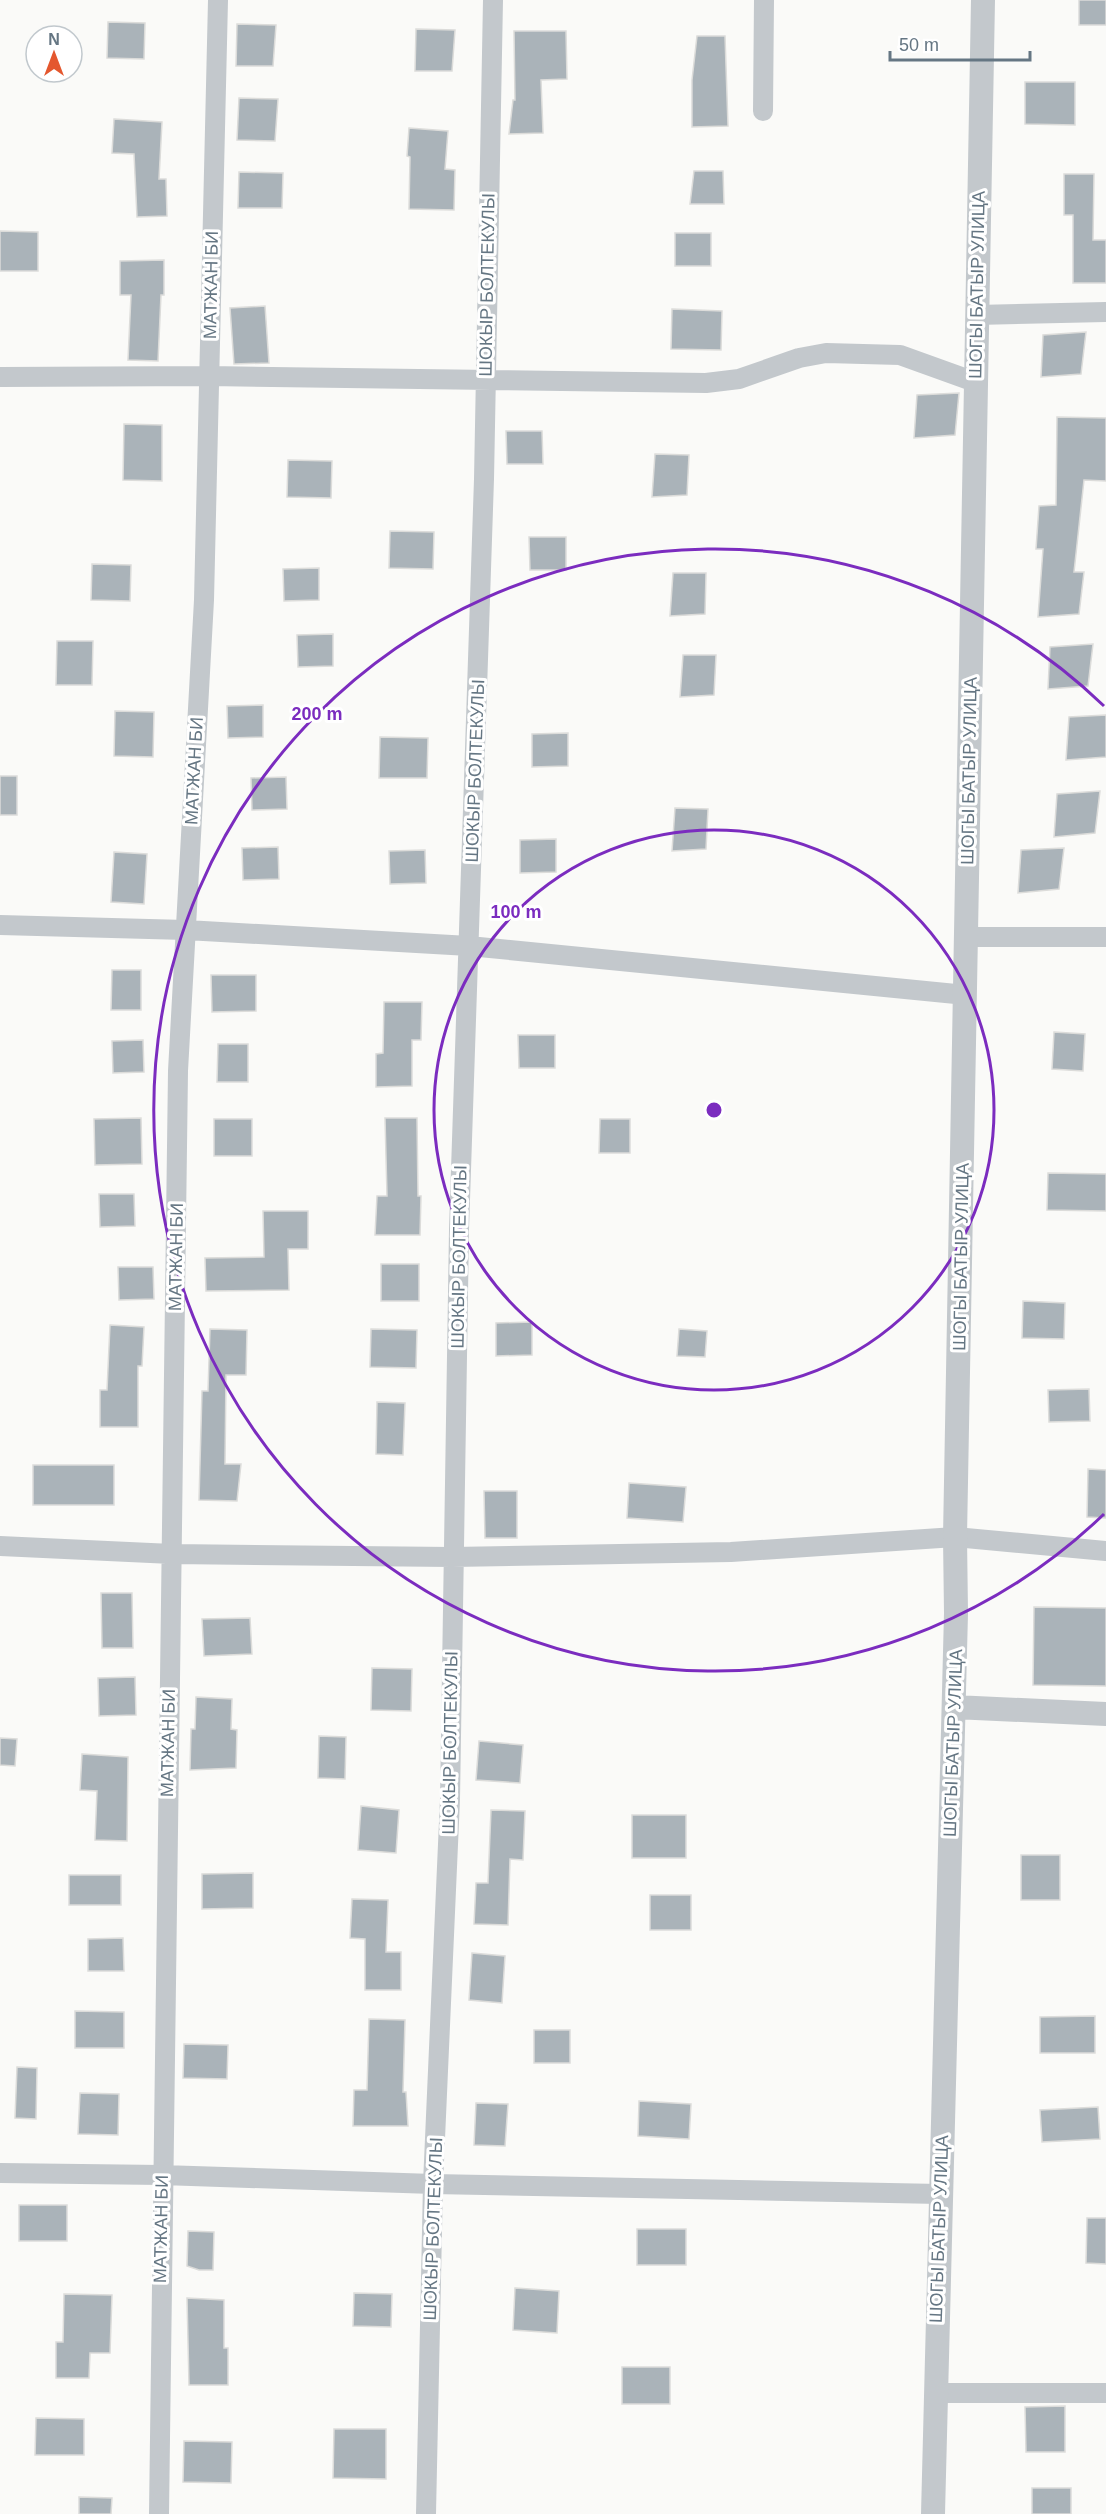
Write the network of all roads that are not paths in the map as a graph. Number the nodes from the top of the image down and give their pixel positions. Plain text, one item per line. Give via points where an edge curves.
1 (218, 0) edge
2 (493, 0) edge
3 (764, 0) edge
4 (983, 0) edge
5 (763, 111) dead end
6 (1106, 312) edge
7 (976, 315) junction
8 (209, 376) junction
9 (0, 377) edge
10 (485, 380) junction
11 (975, 382) junction
12 (0, 926) edge
13 (186, 930) junction
14 (967, 937) junction
15 (1106, 937) edge
16 (469, 946) junction
17 (966, 995) junction
18 (955, 1537) junction
19 (0, 1546) edge
20 (1106, 1551) edge
21 (172, 1554) junction
22 (452, 1557) junction
23 (954, 1707) junction
24 (1106, 1714) edge
25 (0, 2173) edge
26 (162, 2175) junction
27 (433, 2184) junction
28 (940, 2194) junction
29 (934, 2393) junction
30 (1106, 2393) edge
31 (159, 2514) edge
32 (426, 2514) edge
33 (933, 2514) edge

1 - 8 street, МАТЖАН БИ
2 - 10 street, ШОКЫР БОЛТЕКУЛЫ
3 - 5 street
4 - 7 street, ШОГЫ БАТЫР УЛИЦА
6 - 7 street
7 - 11 street, ШОГЫ БАТЫР УЛИЦА
8 - 9 street
8 - 10 street
8 - 13 street, МАТЖАН БИ via 204,600
10 - 11 street via 723,382 826,353 900,355
10 - 16 street, ШОКЫР БОЛТЕКУЛЫ
11 - 14 street, ШОГЫ БАТЫР УЛИЦА
12 - 13 street
13 - 16 street
13 - 21 street, МАТЖАН БИ via 178,1083
14 - 15 street
14 - 17 street, ШОГЫ БАТЫР УЛИЦА
16 - 17 street
16 - 22 street, ШОКЫР БОЛТЕКУЛЫ
17 - 18 street, ШОГЫ БАТЫР УЛИЦА
18 - 20 street
18 - 22 street via 731,1552
18 - 23 street, ШОГЫ БАТЫР УЛИЦА
19 - 21 street
21 - 22 street
21 - 26 street, МАТЖАН БИ
22 - 27 street, ШОКЫР БОЛТЕКУЛЫ via 450,1799
23 - 24 street
23 - 28 street, ШОГЫ БАТЫР УЛИЦА
25 - 26 street
26 - 27 street
26 - 31 street, МАТЖАН БИ
27 - 28 street
27 - 32 street, ШОКЫР БОЛТЕКУЛЫ
28 - 29 street, ШОГЫ БАТЫР УЛИЦА
29 - 30 street
29 - 33 street, ШОГЫ БАТЫР УЛИЦА

